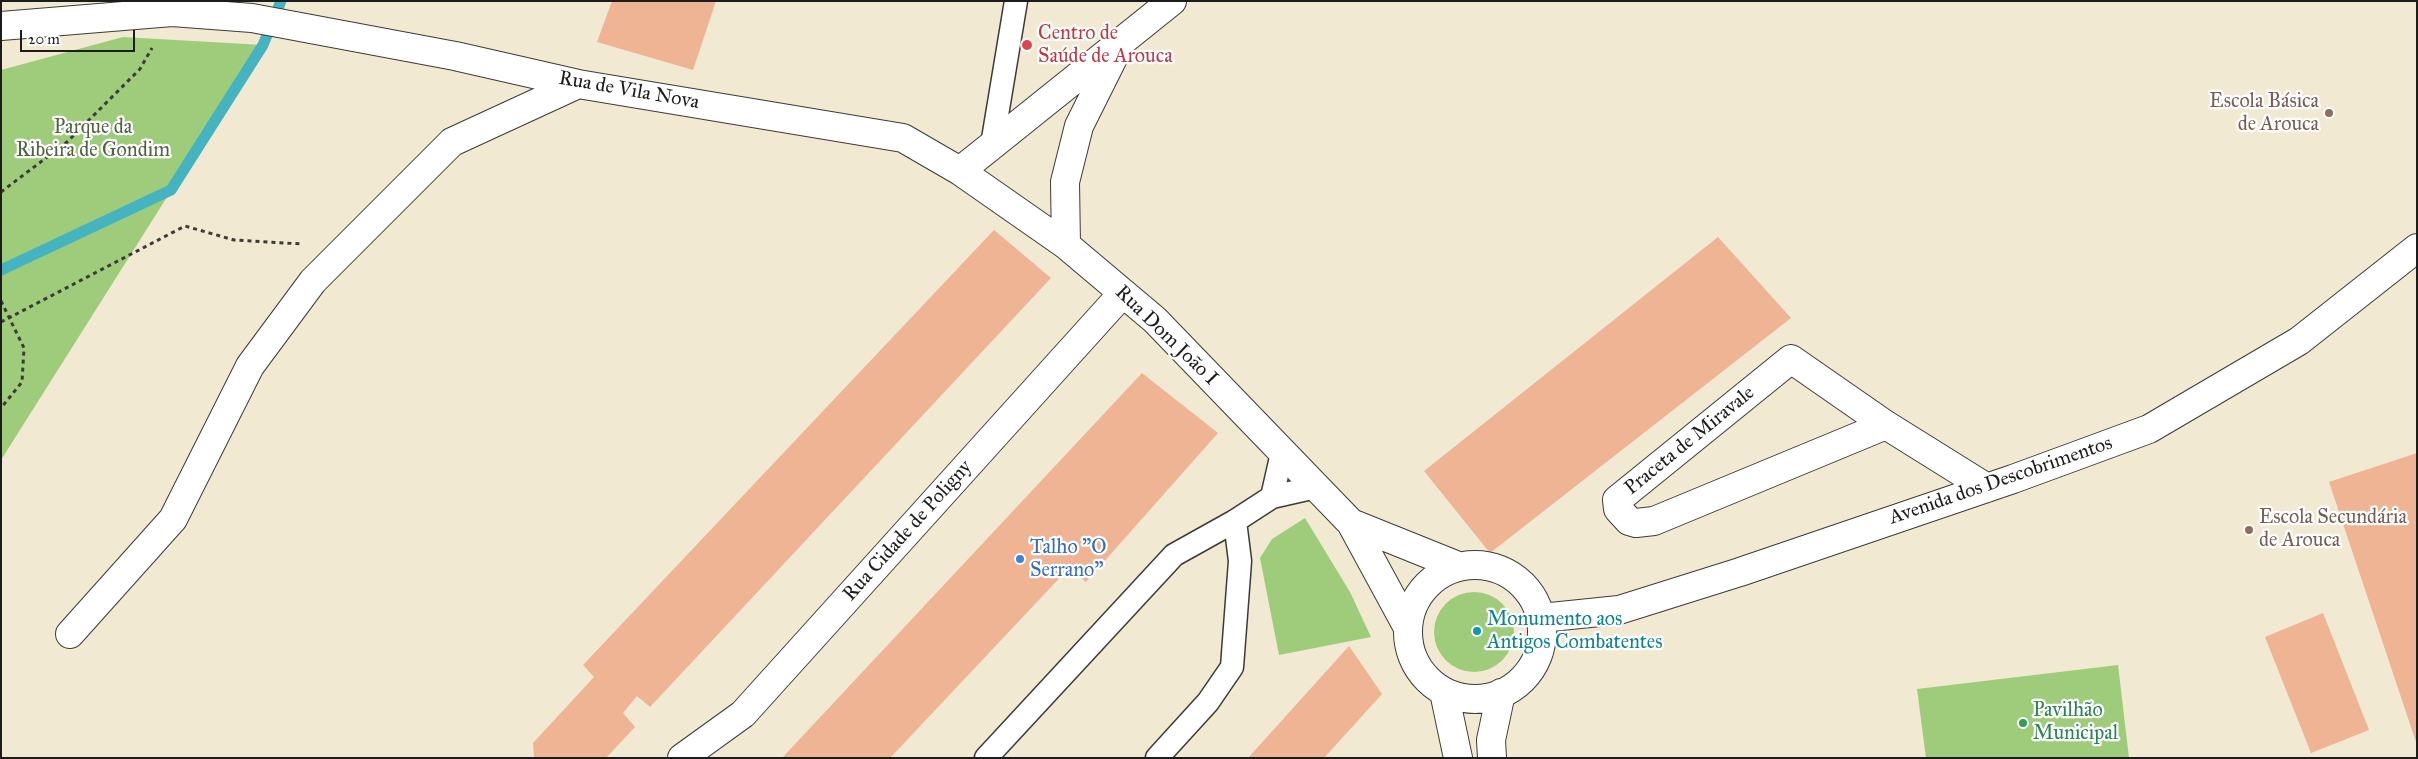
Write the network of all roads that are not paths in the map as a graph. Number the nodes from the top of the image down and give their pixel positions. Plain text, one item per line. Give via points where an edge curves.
1 (1016, 1) edge
2 (1171, 2) edge
3 (1, 26) edge
4 (1121, 42) junction
5 (578, 84) junction
6 (992, 145) junction
7 (960, 171) junction
8 (1066, 245) junction
9 (2417, 248) edge
10 (1123, 293) junction
11 (1886, 425) junction
12 (1282, 452) junction
13 (1316, 487) junction
14 (1987, 488) junction
15 (1272, 497) junction
16 (1235, 521) junction
17 (1351, 523) junction
18 (1458, 566) junction
19 (1541, 618) junction
20 (1408, 626) junction
21 (70, 634) dead end
22 (1444, 692) junction
23 (1501, 693) junction
24 (682, 758) edge
25 (986, 758) edge
26 (1157, 758) edge
27 (1458, 758) edge
28 (1492, 758) edge

1 - 6 lane
2 - 4 street
3 - 5 street, Rua de Vila Nova via 172,12 252,18 456,56
4 - 6 street
4 - 8 street via 1079,126 1065,182
5 - 7 street, Rua de Vila Nova via 903,138
5 - 21 street via 452,142 314,281 250,366 173,519
6 - 7 street
7 - 8 street, Rua Dom João I
8 - 10 street, Rua Dom João I
9 - 14 street, Avenida dos Descobrimentos via 2299,341 2149,429
10 - 12 street, Rua Dom João I via 1155,320
10 - 24 street, Rua Cidade de Poligny via 743,714
11 - 11 street, Praceta de Miravale via 1791,359 1617,500 1618,508 1629,521 1654,521
11 - 14 street, Praceta de Miravale
12 - 13 street, Rua Dom João I
12 - 15 lane
13 - 15 lane
13 - 17 street, Rua Dom João I
14 - 19 street, Avenida dos Descobrimentos via 1619,610
15 - 16 lane
16 - 25 lane via 1174,555
16 - 26 lane via 1240,561 1232,666 1208,702
17 - 18 street, Rua Dom João I
17 - 20 street, Rua Dom João I
18 - 19 street, Rua Dom João I via 1480,565 1501,570 1520,581 1533,598
18 - 20 street, Rua Dom João I via 1438,575 1422,589 1412,607
19 - 23 street, Rua Dom João I via 1542,641 1535,663 1521,681
20 - 22 street, Rua Dom João I via 1409,646 1416,665
22 - 23 street, Rua Dom João I via 1463,698
22 - 27 street
23 - 28 street via 1491,740

